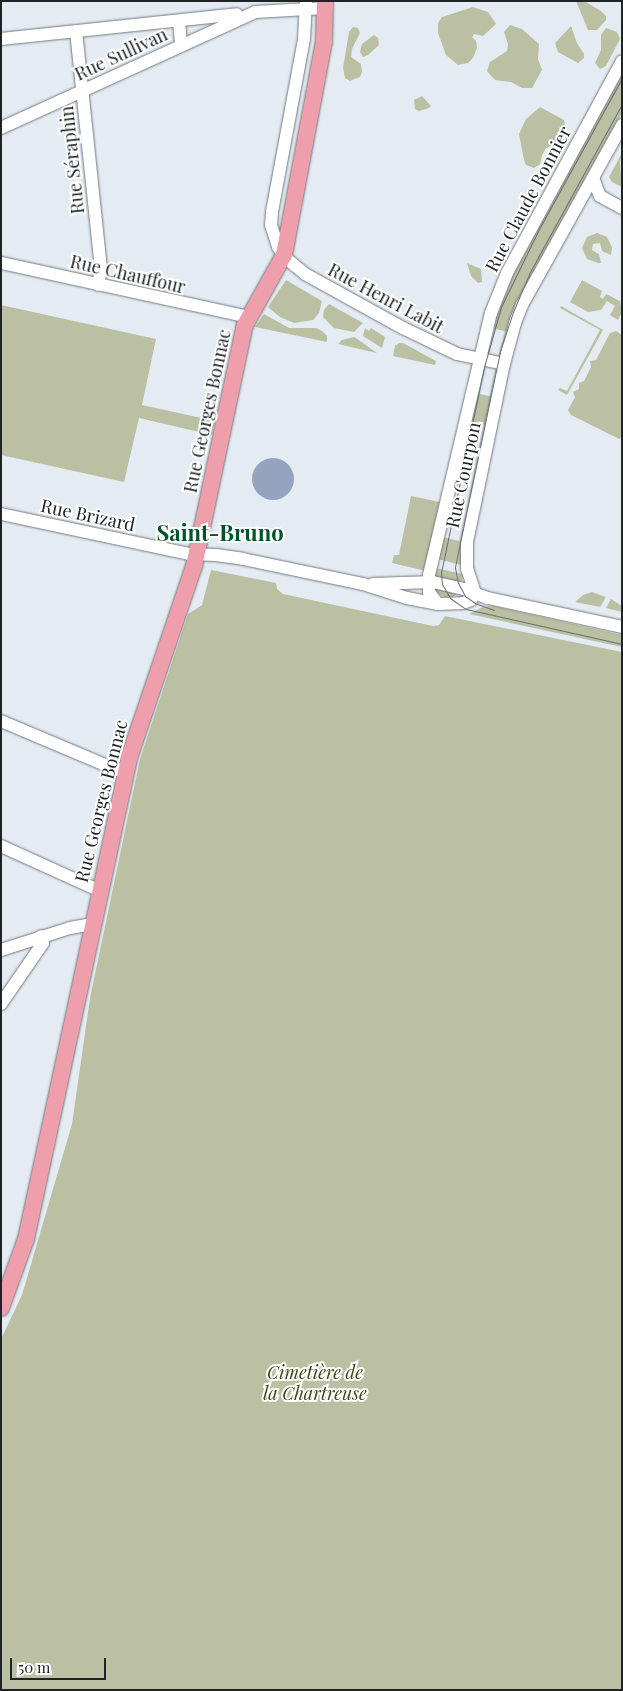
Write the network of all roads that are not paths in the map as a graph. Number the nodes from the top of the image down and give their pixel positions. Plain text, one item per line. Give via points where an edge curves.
1 (278, 1) edge
2 (306, 5) edge
3 (325, 5) edge
4 (255, 12) junction
5 (179, 21) junction
6 (76, 31) junction
7 (1, 39) edge
8 (181, 45) junction
9 (622, 61) edge
10 (82, 91) junction
11 (622, 125) edge
12 (1, 128) edge
13 (593, 178) junction
14 (600, 196) junction
15 (580, 201) junction
16 (622, 208) edge
17 (284, 255) junction
18 (1, 263) edge
19 (98, 285) junction
20 (248, 317) junction
21 (479, 359) junction
22 (504, 364) junction
23 (1, 514) edge
24 (196, 555) junction
25 (428, 582) junction
26 (363, 584) junction
27 (476, 593) junction
28 (438, 604) junction
29 (622, 627) edge
30 (1, 721) edge
31 (126, 771) junction
32 (1, 846) edge
33 (100, 891) junction
34 (92, 924) junction
35 (41, 936) junction
36 (1, 950) edge
37 (1, 1004) edge
38 (1, 1308) edge

1 - 4 street, Rue Sullivan
2 - 3 street, Rue Sullivan
2 - 4 street, Rue Sullivan
2 - 17 street via 304,39 272,218 273,236
3 - 17 main road, Rue Georges Bonnac via 324,42
4 - 5 street
4 - 8 street, Rue Sullivan
5 - 6 street
5 - 8 street
6 - 7 street
6 - 10 street, Rue Séraphin
8 - 10 street, Rue Sullivan
9 - 21 street, Rue Claude Bonnier via 507,273 494,304
10 - 12 street, Rue Sullivan
10 - 19 street, Rue Séraphin via 101,268
11 - 13 street
13 - 14 street
13 - 15 street
14 - 15 street
14 - 16 street
15 - 22 street via 522,305
17 - 20 main road, Rue Georges Bonnac
17 - 21 street, Rue Henri Labit via 305,274 373,312 457,354
18 - 19 street, Rue Chauffour
19 - 20 street, Rue Chauffour
20 - 24 main road, Rue Georges Bonnac
21 - 22 street, Rue Henri Labit
21 - 25 street, Rue Courpon
22 - 27 street, Rue Courpon via 466,542 467,569
23 - 24 street, Rue Brizard
24 - 26 street, Rue Brizard via 244,559
24 - 31 main road, Rue Georges Bonnac
25 - 26 street
25 - 27 street
25 - 28 street via 429,592
26 - 28 street
27 - 28 street via 463,603
27 - 29 street
30 - 31 street
31 - 33 main road, Rue Georges Bonnac
32 - 33 street
33 - 34 main road, Rue Georges Bonnac
34 - 35 street
34 - 38 main road, Rue Georges Bonnac via 72,1034 26,1239
35 - 36 street
35 - 37 street via 43,943

